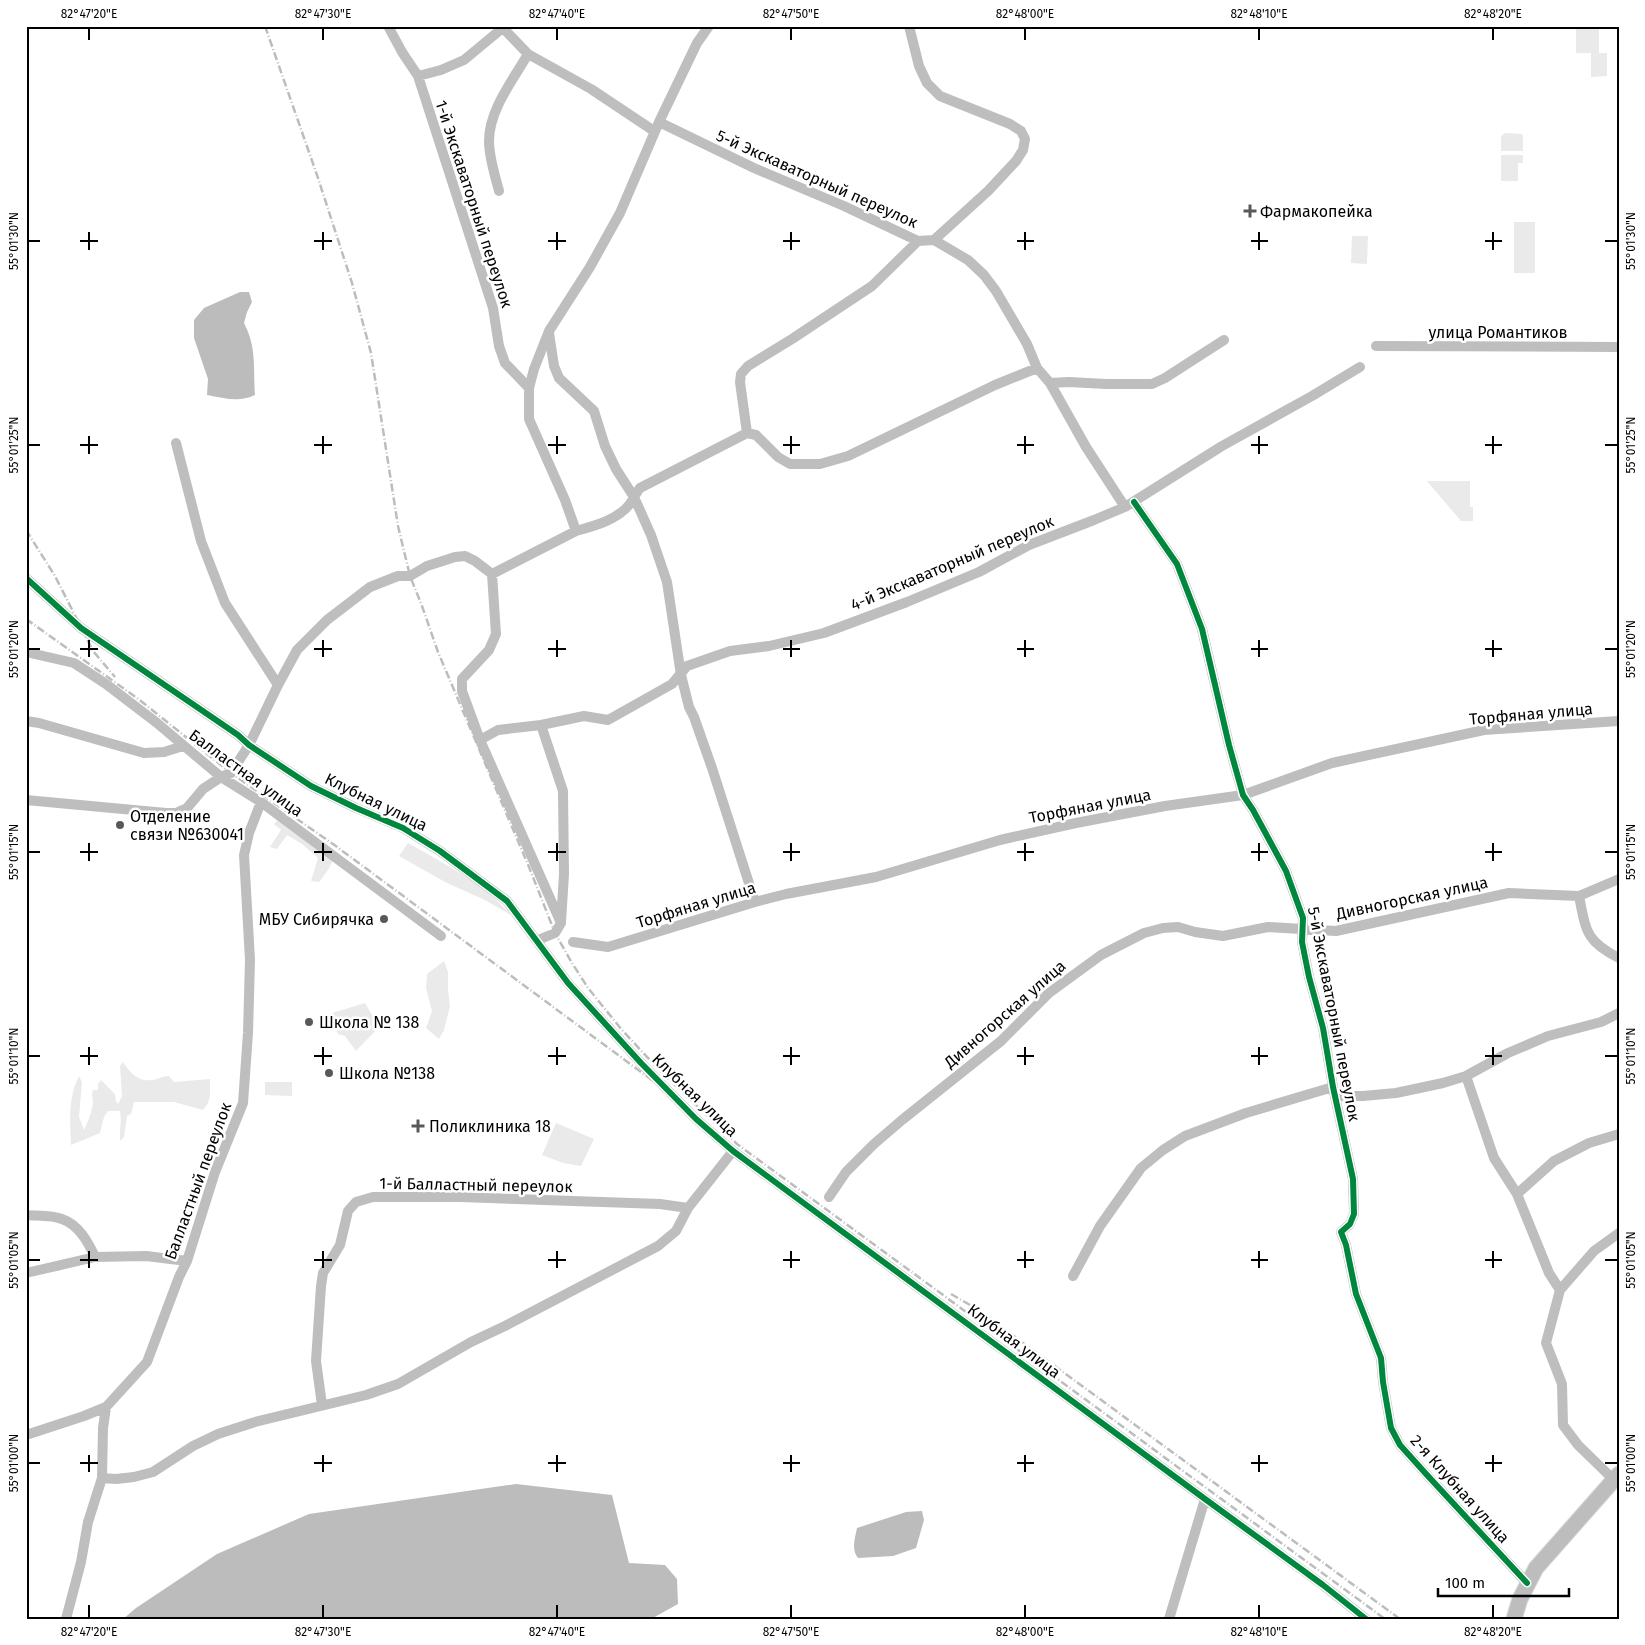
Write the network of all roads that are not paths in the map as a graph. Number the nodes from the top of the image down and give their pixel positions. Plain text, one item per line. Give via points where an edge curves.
1 (388, 26) edge
2 (709, 26) edge
3 (908, 26) edge
4 (504, 27) edge
5 (528, 54) junction
6 (418, 76) junction
7 (656, 127) junction
8 (499, 190) dead end
9 (934, 240) junction
10 (918, 241) junction
11 (549, 331) junction
12 (1224, 340) dead end
13 (1376, 346) dead end
14 (1619, 347) edge
15 (1360, 366) dead end
16 (1036, 368) junction
17 (1050, 383) junction
18 (529, 388) junction
19 (747, 433) junction
20 (176, 443) dead end
21 (634, 497) junction
22 (1129, 504) junction
23 (576, 531) junction
24 (492, 574) junction
25 (26, 578) edge
26 (26, 652) edge
27 (680, 674) junction
28 (278, 685) junction
29 (26, 721) edge
30 (1619, 721) edge
31 (541, 724) junction
32 (480, 740) junction
33 (249, 745) junction
34 (182, 746) junction
35 (221, 777) junction
36 (1243, 795) junction
37 (26, 800) edge
38 (261, 802) junction
39 (1619, 879) edge
40 (1579, 896) junction
41 (755, 902) junction
42 (561, 923) junction
43 (1303, 928) junction
44 (441, 936) dead end
45 (538, 940) junction
46 (573, 942) dead end
47 (1619, 958) edge
48 (1619, 1013) edge
49 (1466, 1076) junction
50 (1334, 1091) junction
51 (1619, 1134) edge
52 (733, 1151) junction
53 (1516, 1194) junction
54 (829, 1197) dead end
55 (688, 1208) junction
56 (26, 1215) edge
57 (1340, 1232) joint
58 (1619, 1233) edge
59 (95, 1257) junction
60 (187, 1261) junction
61 (26, 1273) edge
62 (1073, 1276) dead end
63 (1560, 1290) junction
64 (322, 1406) junction
65 (106, 1407) junction
66 (26, 1435) edge
67 (1616, 1477) edge
68 (102, 1478) junction
69 (1205, 1500) junction
70 (1527, 1583) junction
71 (66, 1619) edge
72 (1169, 1619) edge
73 (1366, 1619) edge
74 (1514, 1619) edge

1 - 6 street, 1-й Экскаваторный переулок
2 - 7 street via 697,43
3 - 9 street via 919,66 927,83 940,96 1010,124 1021,131 1025,139 1024,150 1016,161
4 - 5 street, 5-й Экскаваторный переулок
4 - 6 street via 464,60
5 - 7 street, 5-й Экскаваторный переулок
5 - 8 street via 498,105 491,124 490,158
6 - 18 street, 1-й Экскаваторный переулок via 490,300 505,363
7 - 10 street, 5-й Экскаваторный переулок via 844,206
7 - 11 street via 620,212
9 - 10 street, 5-й Экскаваторный переулок
9 - 16 street, 5-й Экскаваторный переулок via 968,260 984,275 1027,344
10 - 19 street via 872,286 748,366 741,374 740,382
11 - 18 street
11 - 21 street via 559,378 594,411 609,454
12 - 17 street via 1152,384
13 - 14 street, улица Романтиков
15 - 22 street, 4-й Экскаваторный переулок
16 - 17 street, 5-й Экскаваторный переулок
16 - 19 street via 848,456 820,464 790,464 756,435
17 - 22 street, 5-й Экскаваторный переулок via 1086,447
18 - 23 street via 529,419
19 - 21 street via 640,488
20 - 28 street via 201,541 225,602
21 - 23 street via 621,513
21 - 27 street via 651,535 666,582
22 - 27 street, 4-й Экскаваторный переулок via 1029,545 979,572 907,602 824,633 730,651 687,666
22 - 36 street, 5-й Экскаваторный переулок via 1177,564 1202,629
23 - 24 street
24 - 28 street via 465,556 455,557 427,566 410,576 398,576 370,587 327,620 297,650
24 - 32 street via 496,634 489,650 462,679 462,691
25 - 33 street, Клубная улица via 81,628
26 - 34 street, Балластная улица via 74,663 106,684
27 - 31 street, 4-й Экскаваторный переулок via 672,684 608,720 584,716
27 - 41 street
28 - 33 street
29 - 34 street via 144,753 164,752
30 - 36 street, Торфяная улица via 1484,730 1332,763
31 - 32 street, 4-й Экскаваторный переулок via 498,730
31 - 42 street via 562,790 564,874
32 - 42 street
33 - 35 street via 231,773
33 - 45 street, Клубная улица via 311,786 404,828 440,851 507,900
34 - 35 street, Балластная улица
35 - 37 street via 203,789 187,808 176,813
35 - 38 street, Балластная улица
36 - 41 street, Торфяная улица via 1076,823 1000,840 876,877
36 - 43 street, 5-й Экскаваторный переулок via 1286,871 1303,918
38 - 44 street, Балластная улица
38 - 60 street, Балластный переулок via 244,855 250,960 243,1104 215,1172
39 - 40 street, Дивногорская улица
40 - 43 street, Дивногорская улица via 1509,893 1336,931
40 - 47 street via 1586,931 1595,943
41 - 46 street, Торфяная улица via 608,947
42 - 45 street via 554,933
43 - 50 street, 5-й Экскаваторный переулок via 1302,942
43 - 54 street, Дивногорская улица via 1268,927 1223,936 1178,927 1163,928 1144,933 1101,955 1049,993 1001,1041 874,1144 846,1172
45 - 52 street, Клубная улица via 568,983 634,1056 696,1119
48 - 49 street via 1601,1022 1548,1036
49 - 50 street via 1396,1093 1364,1096
49 - 53 street via 1494,1158
50 - 57 street, 5-й Экскаваторный переулок via 1353,1179 1354,1214 1350,1224
50 - 62 street via 1246,1113 1185,1136 1163,1150 1141,1168 1100,1226
51 - 53 street via 1589,1143 1554,1160
52 - 55 street
52 - 69 street, Клубная улица
53 - 63 street via 1549,1274
55 - 64 street via 676,1231 634,1259 471,1342 398,1384
55 - 64 street, 1-й Балластный переулок via 660,1204 460,1197 373,1197 356,1202 348,1211 340,1246 323,1273 316,1361
56 - 59 street via 61,1218 74,1225
57 - 70 street, 2-я Клубная улица via 1356,1294 1381,1358 1391,1428 1400,1445
58 - 63 street via 1594,1252
59 - 60 street via 146,1256
59 - 61 street
60 - 65 street, Балластный переулок via 147,1362
63 - 67 street via 1546,1342 1562,1384 1564,1425 1578,1446
64 - 68 street via 218,1434 153,1472 134,1477
65 - 66 street, Балластный переулок
65 - 68 street via 102,1428
67 - 70 main road via 1546,1556
68 - 71 street via 88,1522
69 - 72 street
69 - 73 street, Клубная улица
70 - 74 main road

